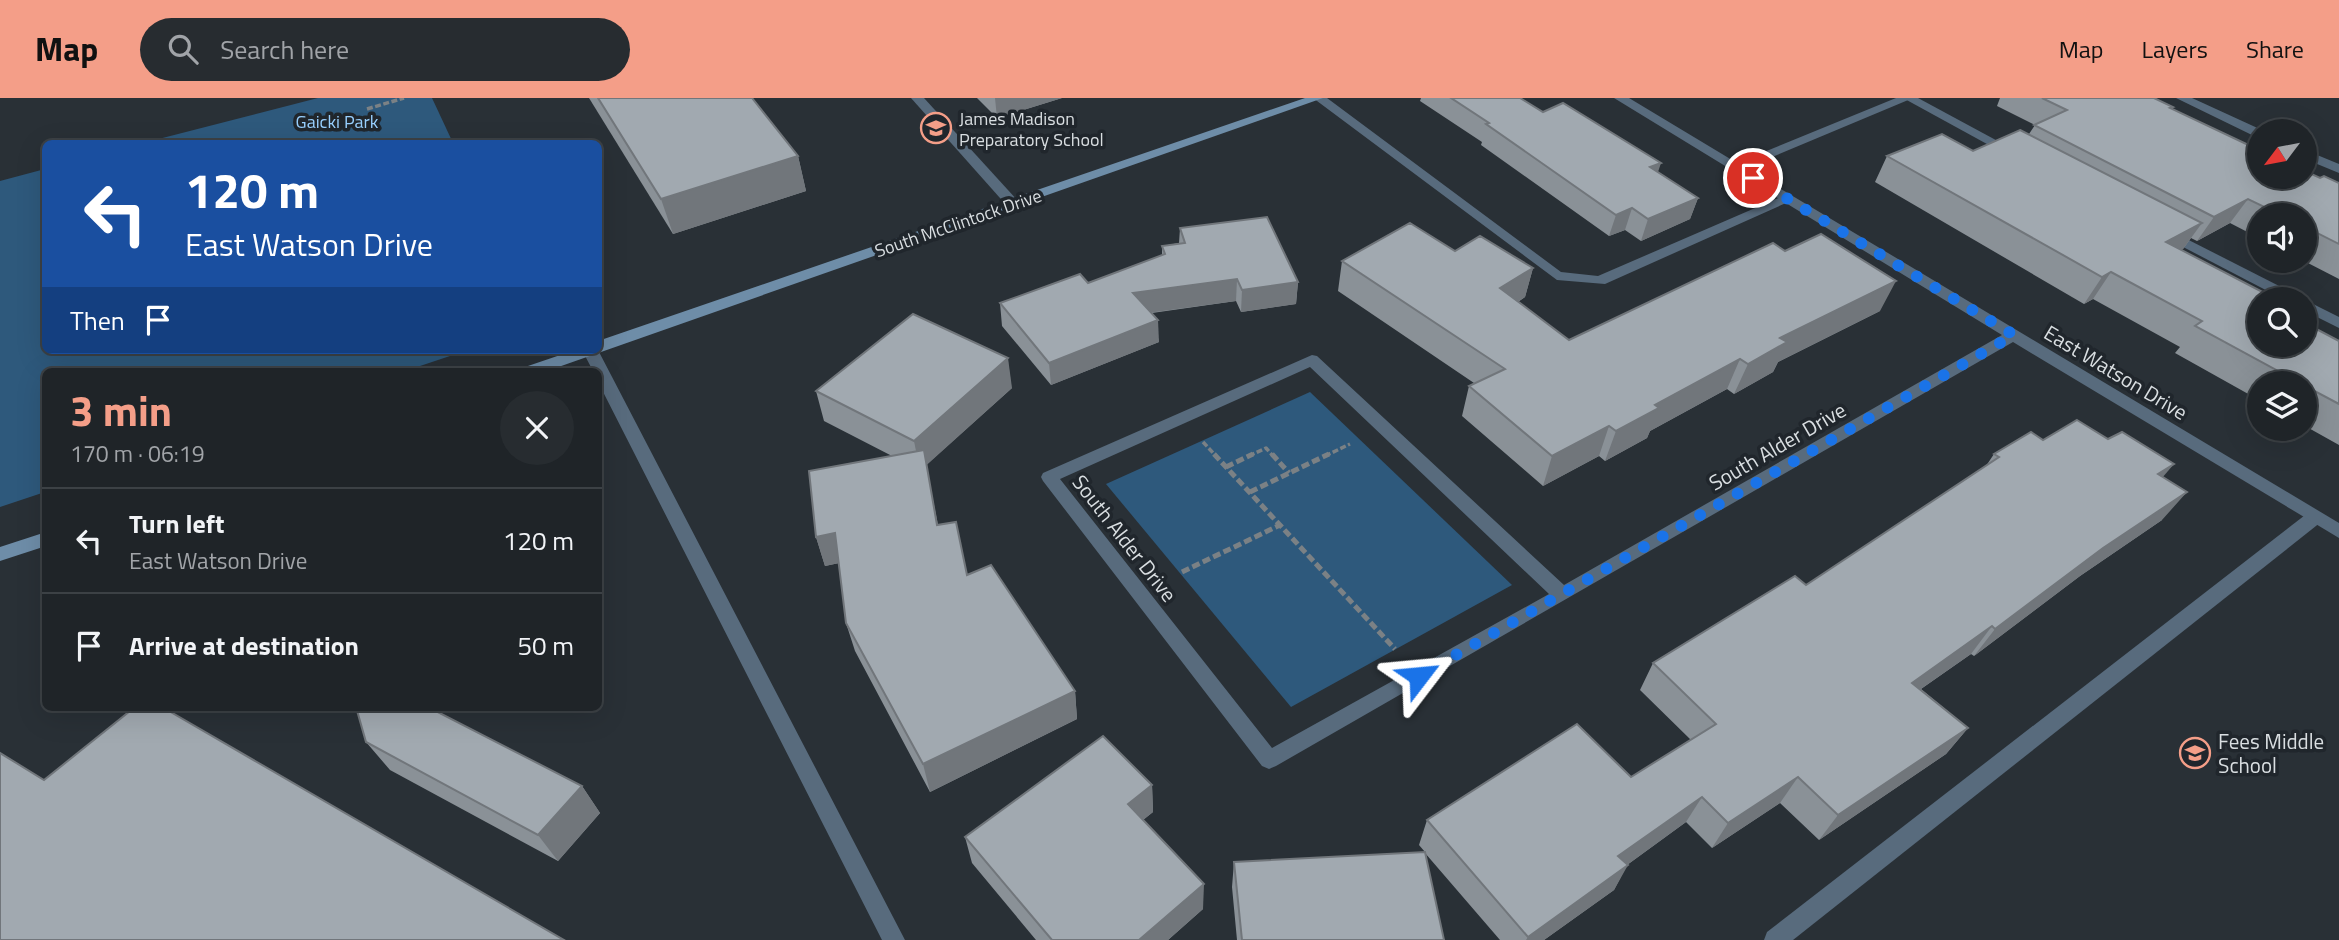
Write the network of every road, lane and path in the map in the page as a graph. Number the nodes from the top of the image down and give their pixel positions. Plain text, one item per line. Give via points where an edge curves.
1 (404, 98) edge
2 (917, 98) edge
3 (1318, 98) edge
4 (1620, 98) edge
5 (1908, 98) edge
6 (2182, 98) edge
7 (367, 109) dead end
8 (2247, 128) edge
9 (2022, 158) edge
10 (2317, 159) edge
11 (1736, 168) junction
12 (2339, 169) edge
13 (1788, 199) junction
14 (1013, 204) junction
15 (2158, 228) edge
16 (2271, 287) edge
17 (2317, 311) edge
18 (2339, 323) edge
19 (2014, 335) junction
20 (602, 346) edge
21 (579, 354) edge
22 (539, 368) edge
23 (602, 373) edge
24 (1182, 418) junction
25 (1350, 444) dead end
26 (1226, 467) junction
27 (1289, 473) junction
28 (1250, 492) junction
29 (2315, 517) junction
30 (1280, 525) junction
31 (2339, 531) edge
32 (42, 539) edge
33 (0, 554) edge
34 (1182, 572) dead end
35 (1562, 595) junction
36 (1419, 676) junction
37 (894, 940) edge
38 (1775, 940) edge

1 - 7 path
2 - 14 street
3 - 13 street via 1557,276 1600,281
3 - 14 main road, South McClintock Drive
4 - 11 street, East Watson Drive
5 - 9 street
5 - 11 street
6 - 8 street
10 - 12 street
11 - 13 street, East Watson Drive
13 - 19 street, East Watson Drive
14 - 20 main road, South McClintock Drive
15 - 16 street
17 - 18 street
19 - 29 street, East Watson Drive
19 - 35 street, South Alder Drive
21 - 22 main road
23 - 37 street
24 - 26 path
24 - 35 street, South Alder Drive via 1312,360
24 - 36 street, South Alder Drive via 1049,477 1269,760
25 - 27 path
26 - 27 path via 1266,448
26 - 28 path
27 - 28 path
28 - 30 path
29 - 31 street, East Watson Drive
29 - 38 street
30 - 34 path
30 - 36 path
32 - 33 main road
35 - 36 street, South Alder Drive

